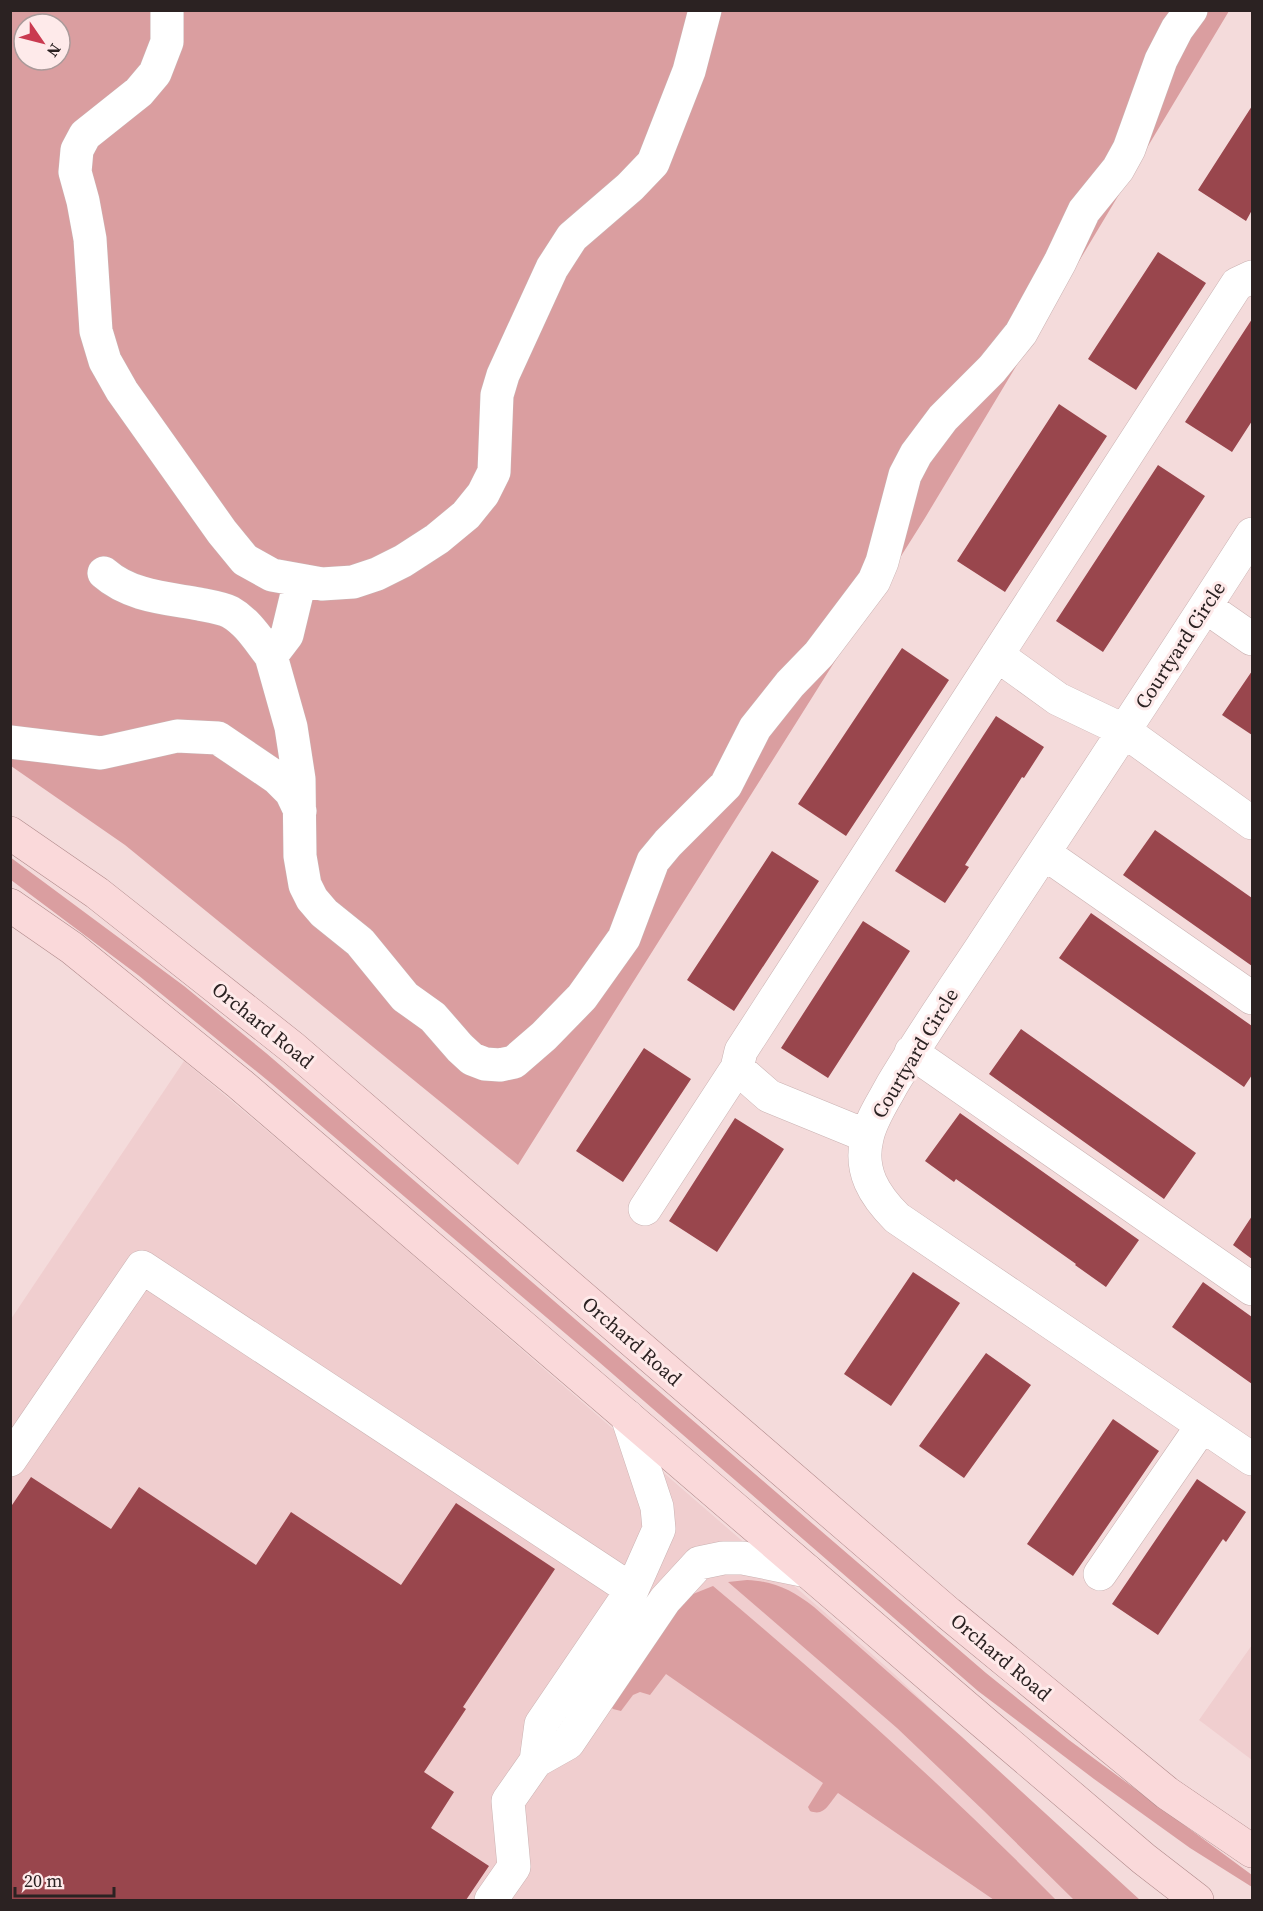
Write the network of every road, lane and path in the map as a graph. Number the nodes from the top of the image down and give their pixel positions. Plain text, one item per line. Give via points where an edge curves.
1 (167, 10) edge
2 (705, 10) edge
3 (1191, 10) edge
4 (1252, 277) edge
5 (1252, 534) edge
6 (104, 573) dead end
7 (300, 581) junction
8 (1206, 607) junction
9 (1252, 639) edge
10 (997, 655) junction
11 (271, 656) junction
12 (1123, 730) junction
13 (10, 742) edge
14 (300, 811) junction
15 (1252, 823) edge
16 (10, 833) edge
17 (1044, 853) junction
18 (10, 905) edge
19 (1252, 998) edge
20 (911, 1052) junction
21 (737, 1068) junction
22 (867, 1136) junction
23 (645, 1209) dead end
24 (1252, 1289) edge
25 (627, 1416) junction
26 (1202, 1426) junction
27 (1252, 1459) edge
28 (10, 1460) edge
29 (807, 1571) junction
30 (1100, 1575) dead end
31 (632, 1590) junction
32 (536, 1761) junction
33 (1252, 1851) edge
34 (491, 1900) edge
35 (1197, 1900) edge

1 - 7 street via 167,42 155,73 139,92 85,135 77,150 75,172 90,239 96,331 105,361 122,391 222,532 245,560 272,575
2 - 7 street via 689,71 653,163 572,237 552,268 503,375 497,395 494,472 483,494 466,515 437,539 377,574 353,582
3 - 14 street via 1161,60 1128,150 1118,169 1084,211 1021,333 943,418 916,454 905,475 874,580 819,654 755,728 726,785 653,861 624,938 582,997 544,1036 514,1062 500,1065 472,1059 460,1048 433,1017 405,997 360,942 324,914 312,899 300,856
4 - 10 street via 1237,284
5 - 8 street, Courtyard Circle
6 - 11 street via 131,590 229,612 245,624
7 - 11 street via 287,634
8 - 9 street
8 - 12 street, Courtyard Circle
10 - 12 street via 1058,699
10 - 21 street via 741,1051
11 - 14 street via 291,727
12 - 15 street
12 - 17 street, Courtyard Circle
13 - 14 street via 101,753 177,736 218,738 277,778 291,792
16 - 33 main road, Orchard Road via 97,893 292,1048 948,1613 1167,1793
17 - 19 street
17 - 20 street, Courtyard Circle
18 - 25 main road via 72,948 240,1084
20 - 22 street, Courtyard Circle
20 - 24 street
21 - 22 street via 769,1096
21 - 23 street
22 - 26 street, Courtyard Circle via 864,1157 870,1181 881,1202 897,1218
25 - 29 main road
25 - 31 street via 657,1507 659,1529
26 - 27 street, Courtyard Circle
26 - 30 street
28 - 31 street via 142,1267
29 - 32 street via 743,1558 699,1563 665,1600 568,1743
29 - 35 main road
31 - 32 street via 541,1724
32 - 34 street via 508,1801 514,1867

